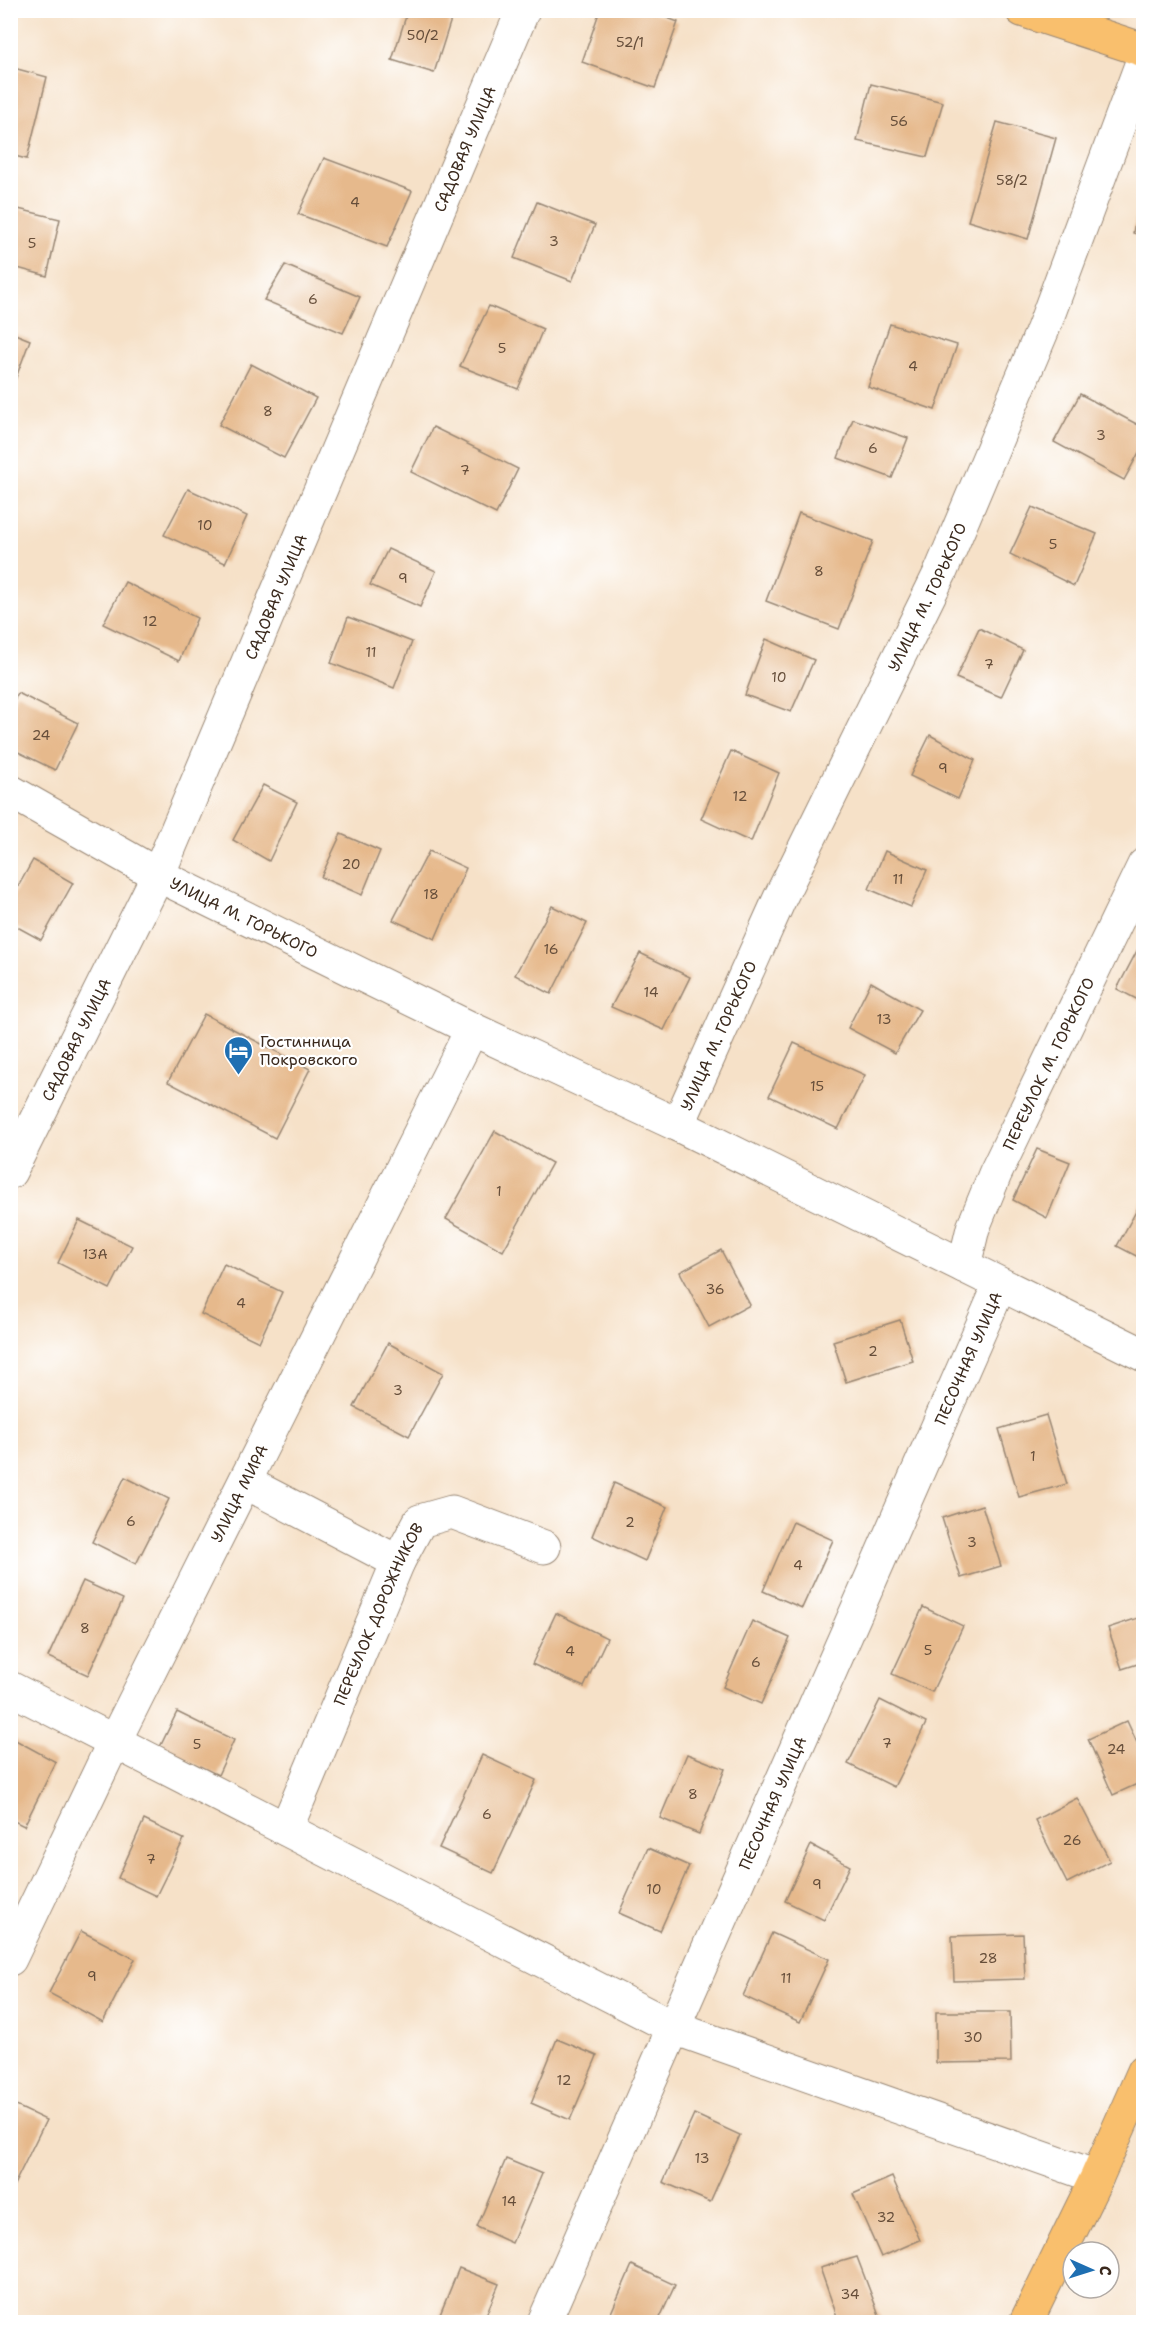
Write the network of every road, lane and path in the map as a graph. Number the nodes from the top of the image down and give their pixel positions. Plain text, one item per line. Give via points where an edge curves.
1 (523, 10) edge
2 (1022, 10) edge
3 (1143, 50) edge
4 (1143, 57) edge
5 (10, 792) edge
6 (1143, 865) edge
7 (158, 874) junction
8 (471, 1029) junction
9 (678, 1125) junction
10 (10, 1172) edge
11 (964, 1266) junction
12 (1000, 1285) junction
13 (1143, 1355) edge
14 (245, 1482) junction
15 (544, 1547) dead end
16 (398, 1562) junction
17 (10, 1688) edge
18 (114, 1742) junction
19 (286, 1829) junction
20 (10, 1959) edge
21 (674, 2028) junction
22 (1143, 2071) edge
23 (1097, 2177) junction
24 (544, 2322) edge
25 (1026, 2322) edge

1 - 7 street, САДОВАЯ УЛИЦА
2 - 3 main road
4 - 9 street, УЛИЦА М. ГОРЬКОГО via 1043,329 941,571 780,898
5 - 7 street, УЛИЦА М. ГОРЬКОГО
6 - 11 street, ПЕРЕУЛОК М. ГОРЬКОГО via 995,1174 973,1228
7 - 8 street, УЛИЦА М. ГОРЬКОГО
7 - 10 street, САДОВАЯ УЛИЦА
8 - 9 street, УЛИЦА М. ГОРЬКОГО
8 - 14 street, УЛИЦА МИРА
9 - 11 street, УЛИЦА М. ГОРЬКОГО
11 - 12 street, УЛИЦА М. ГОРЬКОГО
12 - 13 street, УЛИЦА М. ГОРЬКОГО
12 - 21 street, ПЕСОЧНАЯ УЛИЦА
14 - 16 street
14 - 18 street, УЛИЦА МИРА
15 - 16 street, ПЕРЕУЛОК ДОРОЖНИКОВ via 452,1512 420,1521
16 - 19 street, ПЕРЕУЛОК ДОРОЖНИКОВ
17 - 18 street
18 - 19 street
18 - 20 street, УЛИЦА МИРА
19 - 21 street
21 - 23 street
21 - 24 street, ПЕСОЧНАЯ УЛИЦА
22 - 23 main road
23 - 25 main road

